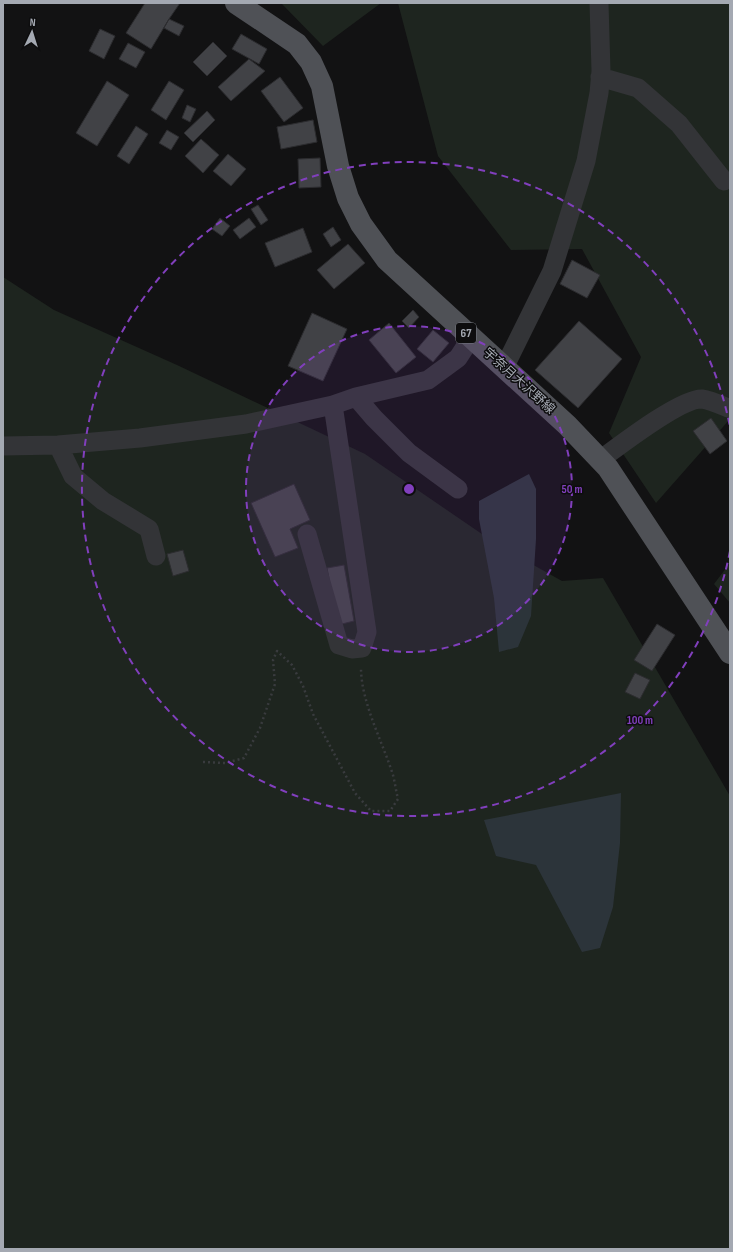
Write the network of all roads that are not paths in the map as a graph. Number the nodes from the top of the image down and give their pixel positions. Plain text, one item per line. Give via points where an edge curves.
1 (236, 3) edge
2 (599, 3) edge
3 (600, 77) junction
4 (724, 181) dead end
5 (471, 338) junction
6 (504, 368) junction
7 (356, 397) junction
8 (333, 405) junction
9 (728, 408) dead end
10 (58, 445) junction
11 (3, 446) edge
12 (600, 460) junction
13 (458, 489) dead end
14 (307, 534) dead end
15 (156, 556) dead end
16 (730, 653) edge

1 - 5 main road, 宇奈月大沢野線 / 67 via 297,44 310,62 322,86 338,166 348,198 361,224 387,260
2 - 3 street
3 - 4 street via 638,88 678,124
3 - 6 street via 586,161 552,271
5 - 6 main road, 宇奈月大沢野線 / 67
5 - 7 street via 458,358 428,380
6 - 12 main road, 宇奈月大沢野線 / 67 via 568,425
7 - 8 street
7 - 13 street via 410,453
8 - 10 street via 246,424 140,438
8 - 14 street via 367,632 362,648 352,649 339,645
9 - 12 street via 701,399 682,405
10 - 11 street
10 - 15 street via 74,476 103,500 149,529
12 - 16 main road, 宇奈月大沢野線 / 67 via 652,533

